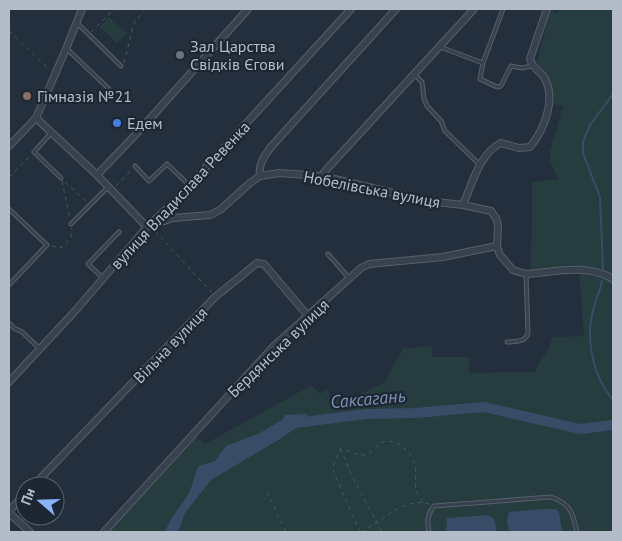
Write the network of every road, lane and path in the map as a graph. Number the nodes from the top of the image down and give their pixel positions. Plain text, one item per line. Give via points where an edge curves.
1 (82, 9) edge
2 (117, 9) edge
3 (145, 9) edge
4 (248, 9) edge
5 (351, 9) edge
6 (396, 9) edge
7 (474, 9) edge
8 (503, 9) edge
9 (546, 9) edge
10 (76, 23) junction
11 (9, 31) edge
12 (12, 34) junction
13 (88, 35) junction
14 (9, 38) edge
15 (440, 47) junction
16 (66, 49) junction
17 (483, 63) junction
18 (122, 66) joint
19 (532, 66) junction
20 (55, 74) junction
21 (415, 75) junction
22 (108, 89) dead end
23 (36, 118) junction
24 (52, 133) junction
25 (9, 146) edge
26 (34, 152) junction
27 (480, 165) junction
28 (135, 166) joint
29 (97, 175) junction
30 (260, 176) junction
31 (322, 176) junction
32 (9, 178) edge
33 (61, 178) junction
34 (189, 185) junction
35 (110, 188) junction
36 (90, 205) junction
37 (463, 205) junction
38 (9, 209) edge
39 (71, 224) junction
40 (147, 227) junction
41 (119, 232) dead end
42 (47, 245) junction
43 (497, 246) junction
44 (328, 254) dead end
45 (526, 274) junction
46 (104, 278) junction
47 (349, 278) junction
48 (613, 279) edge
49 (9, 286) edge
50 (215, 297) junction
51 (308, 316) junction
52 (9, 323) edge
53 (507, 342) dead end
54 (40, 348) junction
55 (9, 382) edge
56 (340, 449) junction
57 (43, 476) edge
58 (267, 492) dead end
59 (424, 502) junction
60 (434, 506) junction
61 (9, 512) edge
62 (377, 522) junction
63 (30, 532) edge
64 (104, 532) edge
65 (286, 532) edge
66 (360, 532) edge
67 (382, 532) edge
68 (429, 532) edge
69 (577, 532) edge

1 - 10 street
2 - 13 path
3 - 18 path via 134,23 126,62
4 - 29 street
5 - 34 street, вулиця Владислава Ревенка
6 - 30 street via 270,148 261,162
7 - 15 street
8 - 17 lane
9 - 19 street via 530,56
10 - 13 lane
10 - 16 street
11 - 12 path
12 - 14 path
12 - 20 path
13 - 18 lane
15 - 17 lane
15 - 21 street
16 - 20 street
16 - 22 lane
17 - 19 lane via 480,79 497,87 501,86 511,66
19 - 27 street via 545,79 549,96 548,113 534,143 524,148 501,143 494,146
20 - 23 street
21 - 27 lane via 422,82 427,106 446,131
21 - 31 street
23 - 24 street
23 - 25 street
24 - 26 lane
24 - 29 street
26 - 32 path
26 - 33 lane
27 - 37 street
28 - 34 lane via 150,181 167,164
28 - 35 path
29 - 35 street
30 - 31 street, Нобелівська вулиця via 279,173
30 - 40 street via 210,215 173,218
31 - 37 street, Нобелівська вулиця via 427,201
33 - 36 path
33 - 39 path
34 - 40 street, вулиця Владислава Ревенка
35 - 36 lane
35 - 40 street
36 - 39 lane
37 - 43 street, Нобелівська вулиця via 486,209 494,214 498,225
38 - 42 lane
39 - 42 path via 71,238 61,248
40 - 46 street, вулиця Владислава Ревенка
40 - 50 path via 158,233
41 - 46 lane via 88,264
42 - 49 lane
43 - 45 street via 508,266
43 - 47 street, Бердянська вулиця via 443,257 369,264
44 - 47 lane
45 - 48 street via 579,269
45 - 53 lane via 527,338
46 - 54 street, вулиця Владислава Ревенка
47 - 51 street, Бердянська вулиця
50 - 51 street, Вільна вулиця via 261,262
50 - 57 street, Вільна вулиця
51 - 64 street, Бердянська вулиця via 274,346
52 - 54 lane
54 - 55 street, вулиця Владислава Ревенка
56 - 59 path via 362,456 382,442 398,444 415,463 417,492
56 - 62 path
56 - 66 path via 334,473
58 - 65 path
59 - 60 path
59 - 62 path via 396,510
60 - 68 lane via 428,514
60 - 69 lane via 551,497 569,507
61 - 63 street
62 - 66 path
62 - 67 path

